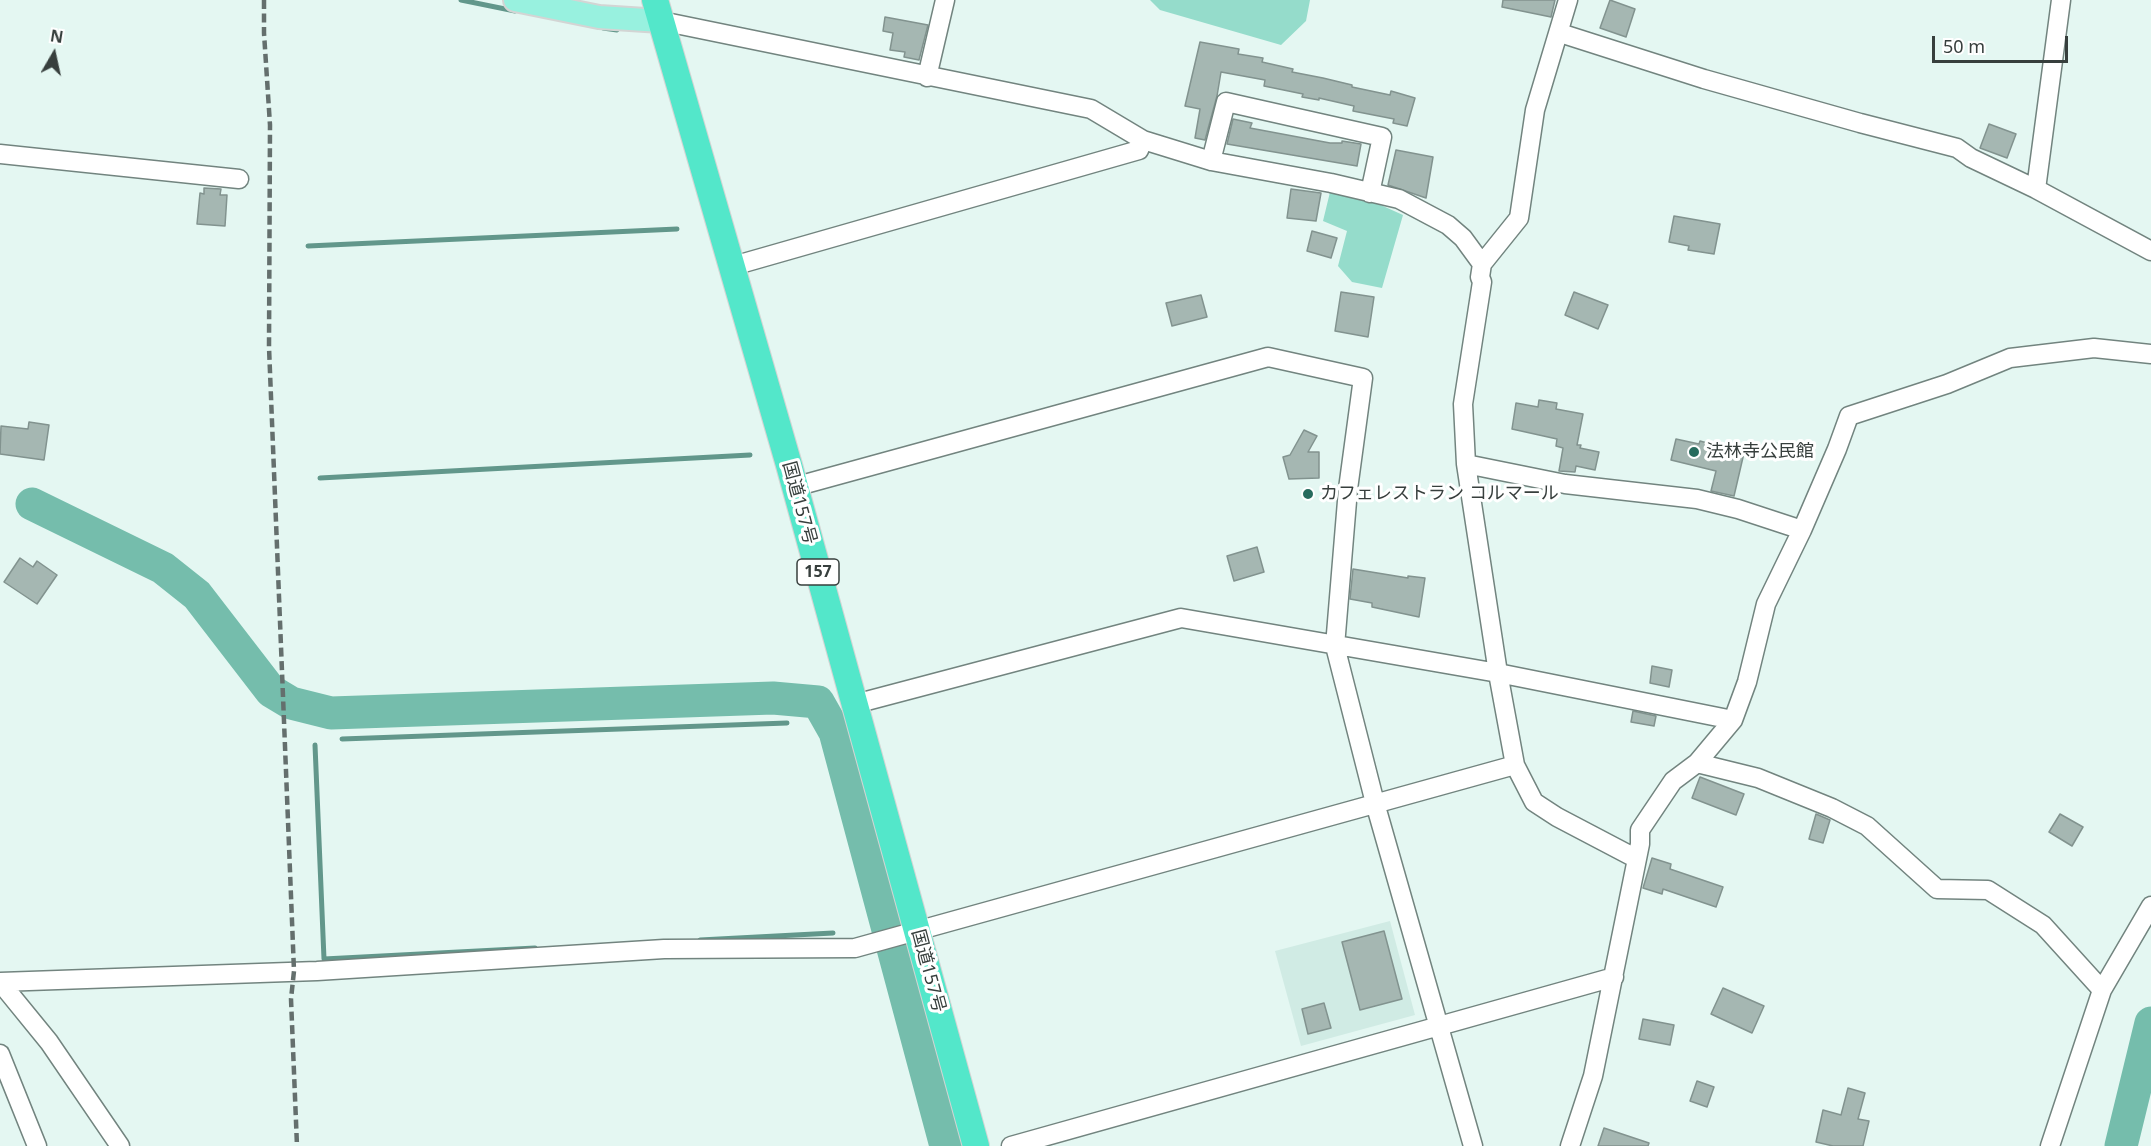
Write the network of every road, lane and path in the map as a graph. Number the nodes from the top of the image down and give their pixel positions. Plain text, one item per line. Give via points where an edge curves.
1 (515, 0) edge
2 (945, 0) edge
3 (1568, 0) edge
4 (2061, 0) edge
5 (658, 11) edge
6 (1560, 33) junction
7 (927, 77) junction
8 (1143, 140) junction
9 (0, 154) edge
10 (1211, 161) junction
11 (238, 179) dead end
12 (2036, 189) junction
13 (1370, 193) junction
14 (2151, 251) edge
15 (1482, 264) junction
16 (733, 266) junction
17 (2151, 354) edge
18 (1466, 464) junction
19 (794, 486) junction
20 (1802, 530) junction
21 (1335, 646) junction
22 (1498, 673) junction
23 (855, 705) junction
24 (1733, 720) junction
25 (1697, 763) junction
26 (1515, 765) junction
27 (1375, 803) junction
28 (1637, 859) junction
29 (2151, 906) edge
30 (909, 932) junction
31 (1614, 977) junction
32 (2102, 990) junction
33 (1440, 1027) junction
34 (0, 1053) edge
35 (37, 1146) edge
36 (120, 1146) edge
37 (976, 1146) edge
38 (1011, 1146) edge
39 (1473, 1146) edge
40 (1570, 1146) edge
41 (2050, 1146) edge

1 - 5 main road via 599,17
2 - 7 street
3 - 6 street
4 - 12 street
5 - 7 street
5 - 16 highway, 国道157号 / 157
6 - 12 street via 1704,79 1958,148
6 - 15 street via 1535,110 1519,218
7 - 8 street via 1091,109
8 - 10 street
8 - 16 street via 1139,150
9 - 11 street
10 - 13 street
10 - 13 street via 1226,102 1382,137
12 - 14 street
13 - 15 street via 1398,199 1448,225
15 - 18 street via 1463,404
16 - 19 highway, 国道157号 / 157
17 - 20 street via 2094,348 2010,358 1947,384 1849,416
18 - 20 street via 1565,484 1697,499
18 - 22 street
19 - 21 street via 1268,357 1363,378 1348,489
19 - 23 highway, 国道157号 / 157
20 - 24 street via 1766,604
21 - 22 street
21 - 23 street via 1181,618
21 - 27 street
22 - 24 street
22 - 26 street
23 - 30 highway, 国道157号 / 157
24 - 25 street
25 - 28 street via 1673,781 1640,830
25 - 32 street via 1758,778 1867,826 1937,889 1988,890 2043,925
26 - 27 street
26 - 28 street via 1534,802
27 - 30 street
27 - 33 street
28 - 31 street
29 - 32 street
30 - 36 street via 855,948 664,950 317,971 0,982 50,1042
30 - 37 highway, 国道157号 / 157
31 - 33 street
31 - 40 street via 1593,1076
32 - 41 street
33 - 38 street
33 - 39 street
34 - 35 street

